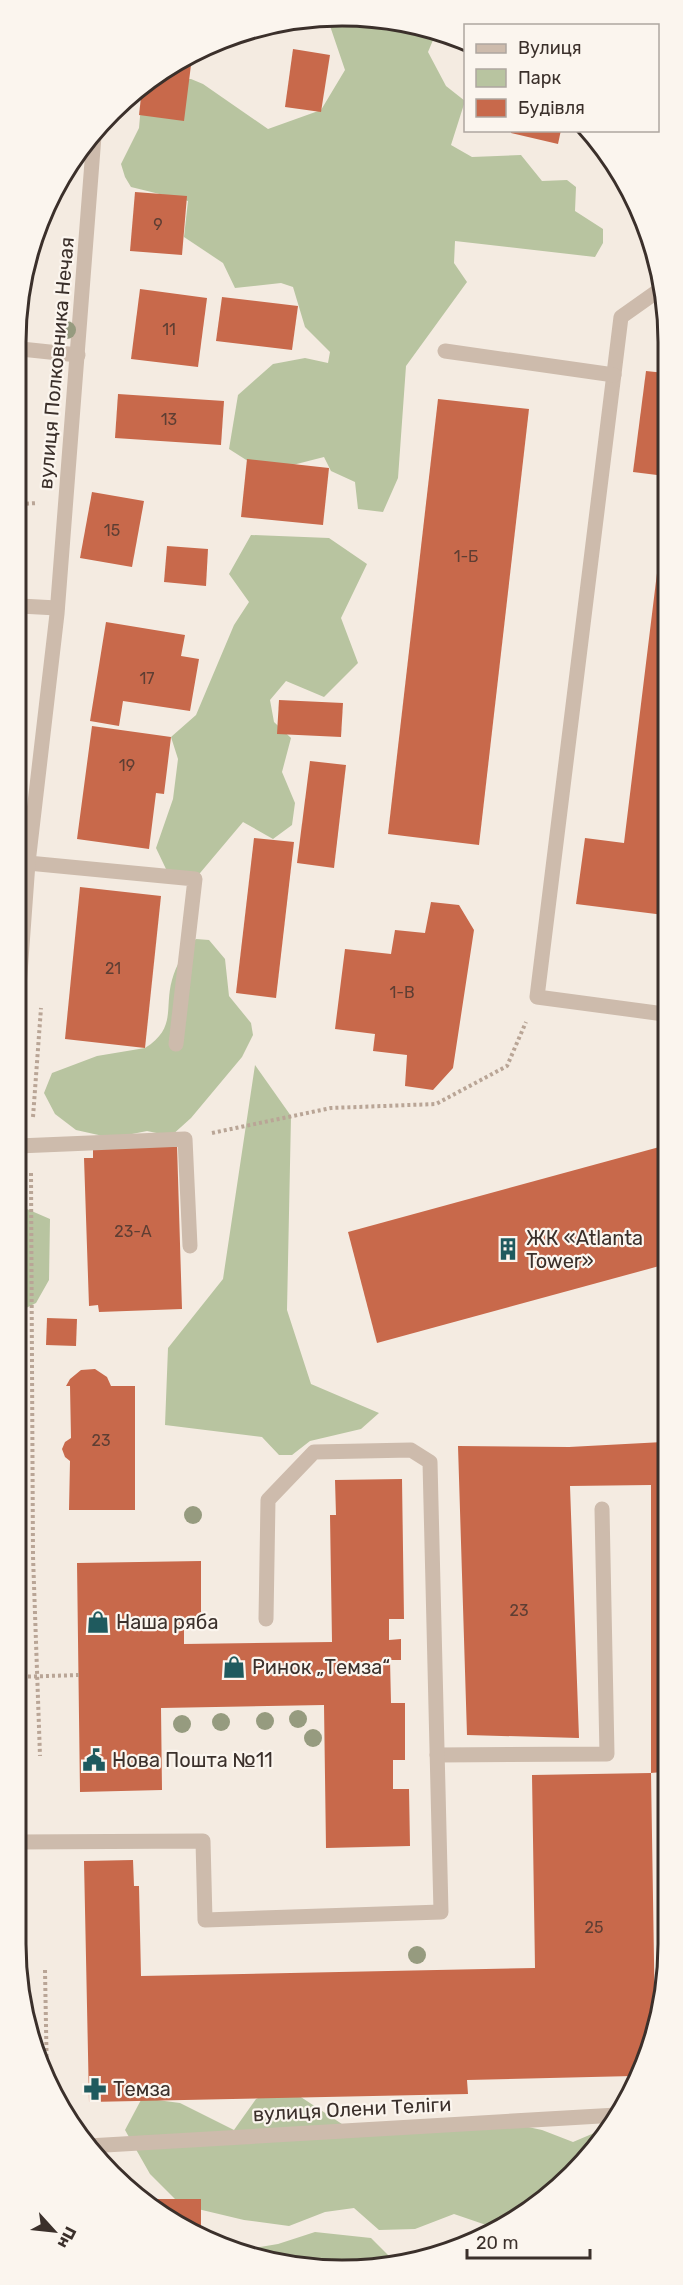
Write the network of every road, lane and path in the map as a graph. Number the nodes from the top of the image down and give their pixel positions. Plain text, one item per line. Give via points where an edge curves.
1 (93, 146) edge
2 (654, 294) edge
3 (26, 350) edge
4 (445, 351) dead end
5 (78, 355) junction
6 (614, 375) junction
7 (32, 503) dead end
8 (26, 504) edge
9 (26, 606) edge
10 (57, 608) junction
11 (28, 863) junction
12 (26, 891) edge
13 (537, 997) junction
14 (658, 1013) edge
15 (176, 1044) dead end
16 (185, 1139) junction
17 (26, 1146) edge
18 (26, 1197) edge
19 (190, 1246) dead end
20 (602, 1509) dead end
21 (266, 1619) dead end
22 (79, 1675) dead end
23 (37, 1676) junction
24 (26, 1677) edge
25 (437, 1755) junction
26 (40, 1760) dead end
27 (26, 1842) edge
28 (45, 1960) dead end
29 (47, 2056) edge
30 (606, 2116) edge
31 (99, 2145) edge

1 - 5 street, вулиця Полковника Нечая
2 - 6 street via 621,317
3 - 5 street
4 - 6 street
5 - 10 street, вулиця Полковника Нечая
6 - 13 street
7 - 8 path
9 - 10 street
10 - 11 street, вулиця Полковника Нечая
11 - 12 street, вулиця Полковника Нечая
11 - 15 street via 195,879
13 - 14 street
13 - 16 path via 507,1066 436,1104 331,1108
16 - 17 street
16 - 19 street
18 - 23 path
20 - 25 street via 607,1754
21 - 25 street via 268,1500 314,1452 411,1450 430,1462
22 - 23 path
23 - 24 path
23 - 26 path
25 - 27 street via 441,1912 205,1920 203,1841
28 - 29 path
30 - 31 street, вулиця Олени Теліги

